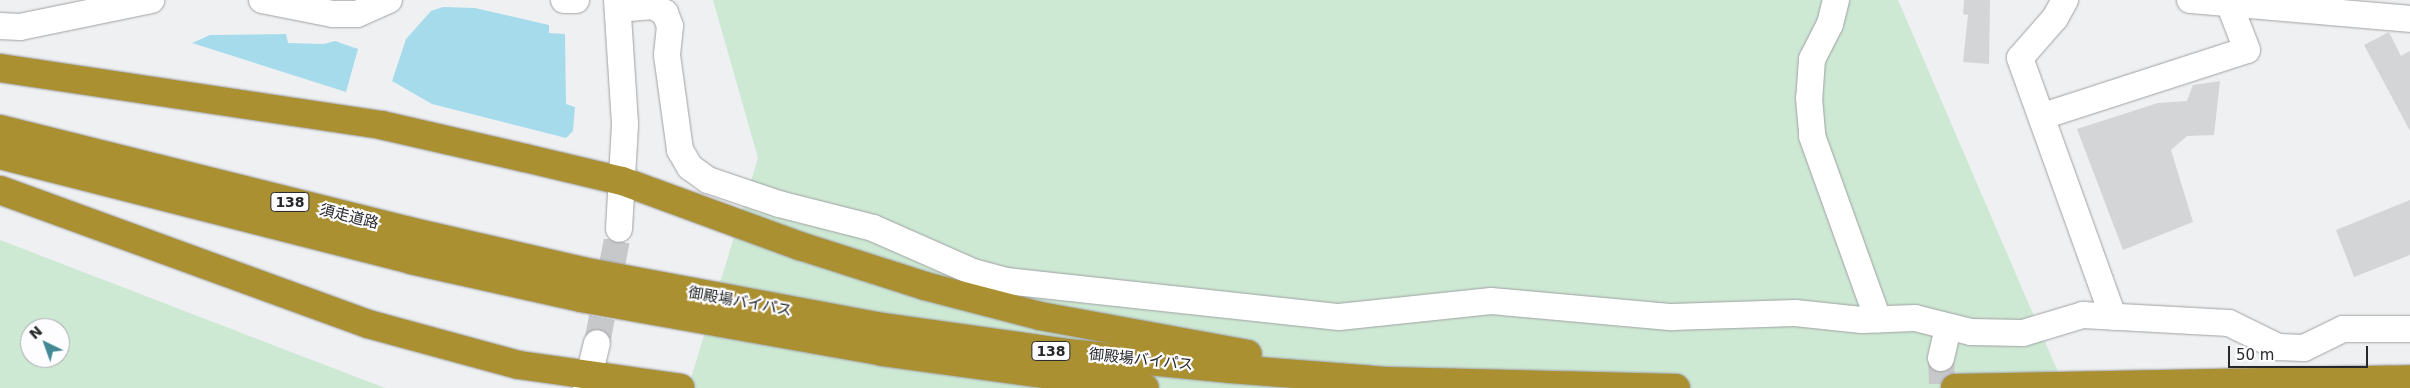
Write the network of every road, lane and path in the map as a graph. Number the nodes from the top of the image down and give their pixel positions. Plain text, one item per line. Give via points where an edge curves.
1 (151, 0) edge
2 (262, 0) edge
3 (389, 0) edge
4 (564, 0) edge
5 (576, 0) edge
6 (1836, 0) edge
7 (2065, 0) edge
8 (2190, 0) edge
9 (2229, 3) junction
10 (618, 5) edge
11 (2410, 19) edge
12 (0, 26) edge
13 (0, 68) edge
14 (2043, 116) junction
15 (0, 129) edge
16 (0, 155) edge
17 (622, 181) junction
18 (0, 190) edge
19 (619, 229) tunnel mouth
20 (582, 271) joint
21 (581, 298) joint
22 (2113, 317) junction
23 (1878, 319) junction
24 (1948, 328) junction
25 (2410, 329) edge
26 (597, 344) tunnel mouth
27 (1941, 358) tunnel mouth
28 (2410, 379) edge
29 (588, 383) edge
30 (1526, 386) junction
31 (680, 388) edge
32 (1145, 388) edge
33 (1676, 388) edge
34 (1955, 388) edge

1 - 12 street via 20,27
2 - 3 street via 333,14 357,14
4 - 5 street
6 - 23 street via 1830,24 1812,59 1809,98 1812,136
7 - 14 street via 2055,18 2020,58
8 - 9 street
9 - 11 street
9 - 14 street via 2247,50
10 - 17 street via 625,125
10 - 23 street via 653,6 665,13 670,26 667,54 680,150 690,167 708,180 779,204 873,228 973,272 1006,282 1330,317 1491,301 1528,302 1627,315 1672,317 1795,312
13 - 17 highway via 381,125
14 - 22 street
15 - 20 highway, 須走道路 / 138
16 - 21 highway, 須走道路 / 138 via 411,260
17 - 19 street
17 - 30 highway via 800,246 925,286 1040,316 1248,354
18 - 29 highway via 368,324
20 - 30 highway, 御殿場バイパス / 138 via 876,326 1067,353 1386,381
21 - 32 highway, 御殿場バイパス / 138 via 883,352
22 - 24 street via 2083,315 2023,333
22 - 25 street via 2229,323 2278,347 2287,348 2304,348 2343,329
23 - 24 street via 1915,318
24 - 27 street
26 - 29 street
28 - 34 highway
29 - 31 highway
30 - 33 highway, 御殿場バイパス / 138

